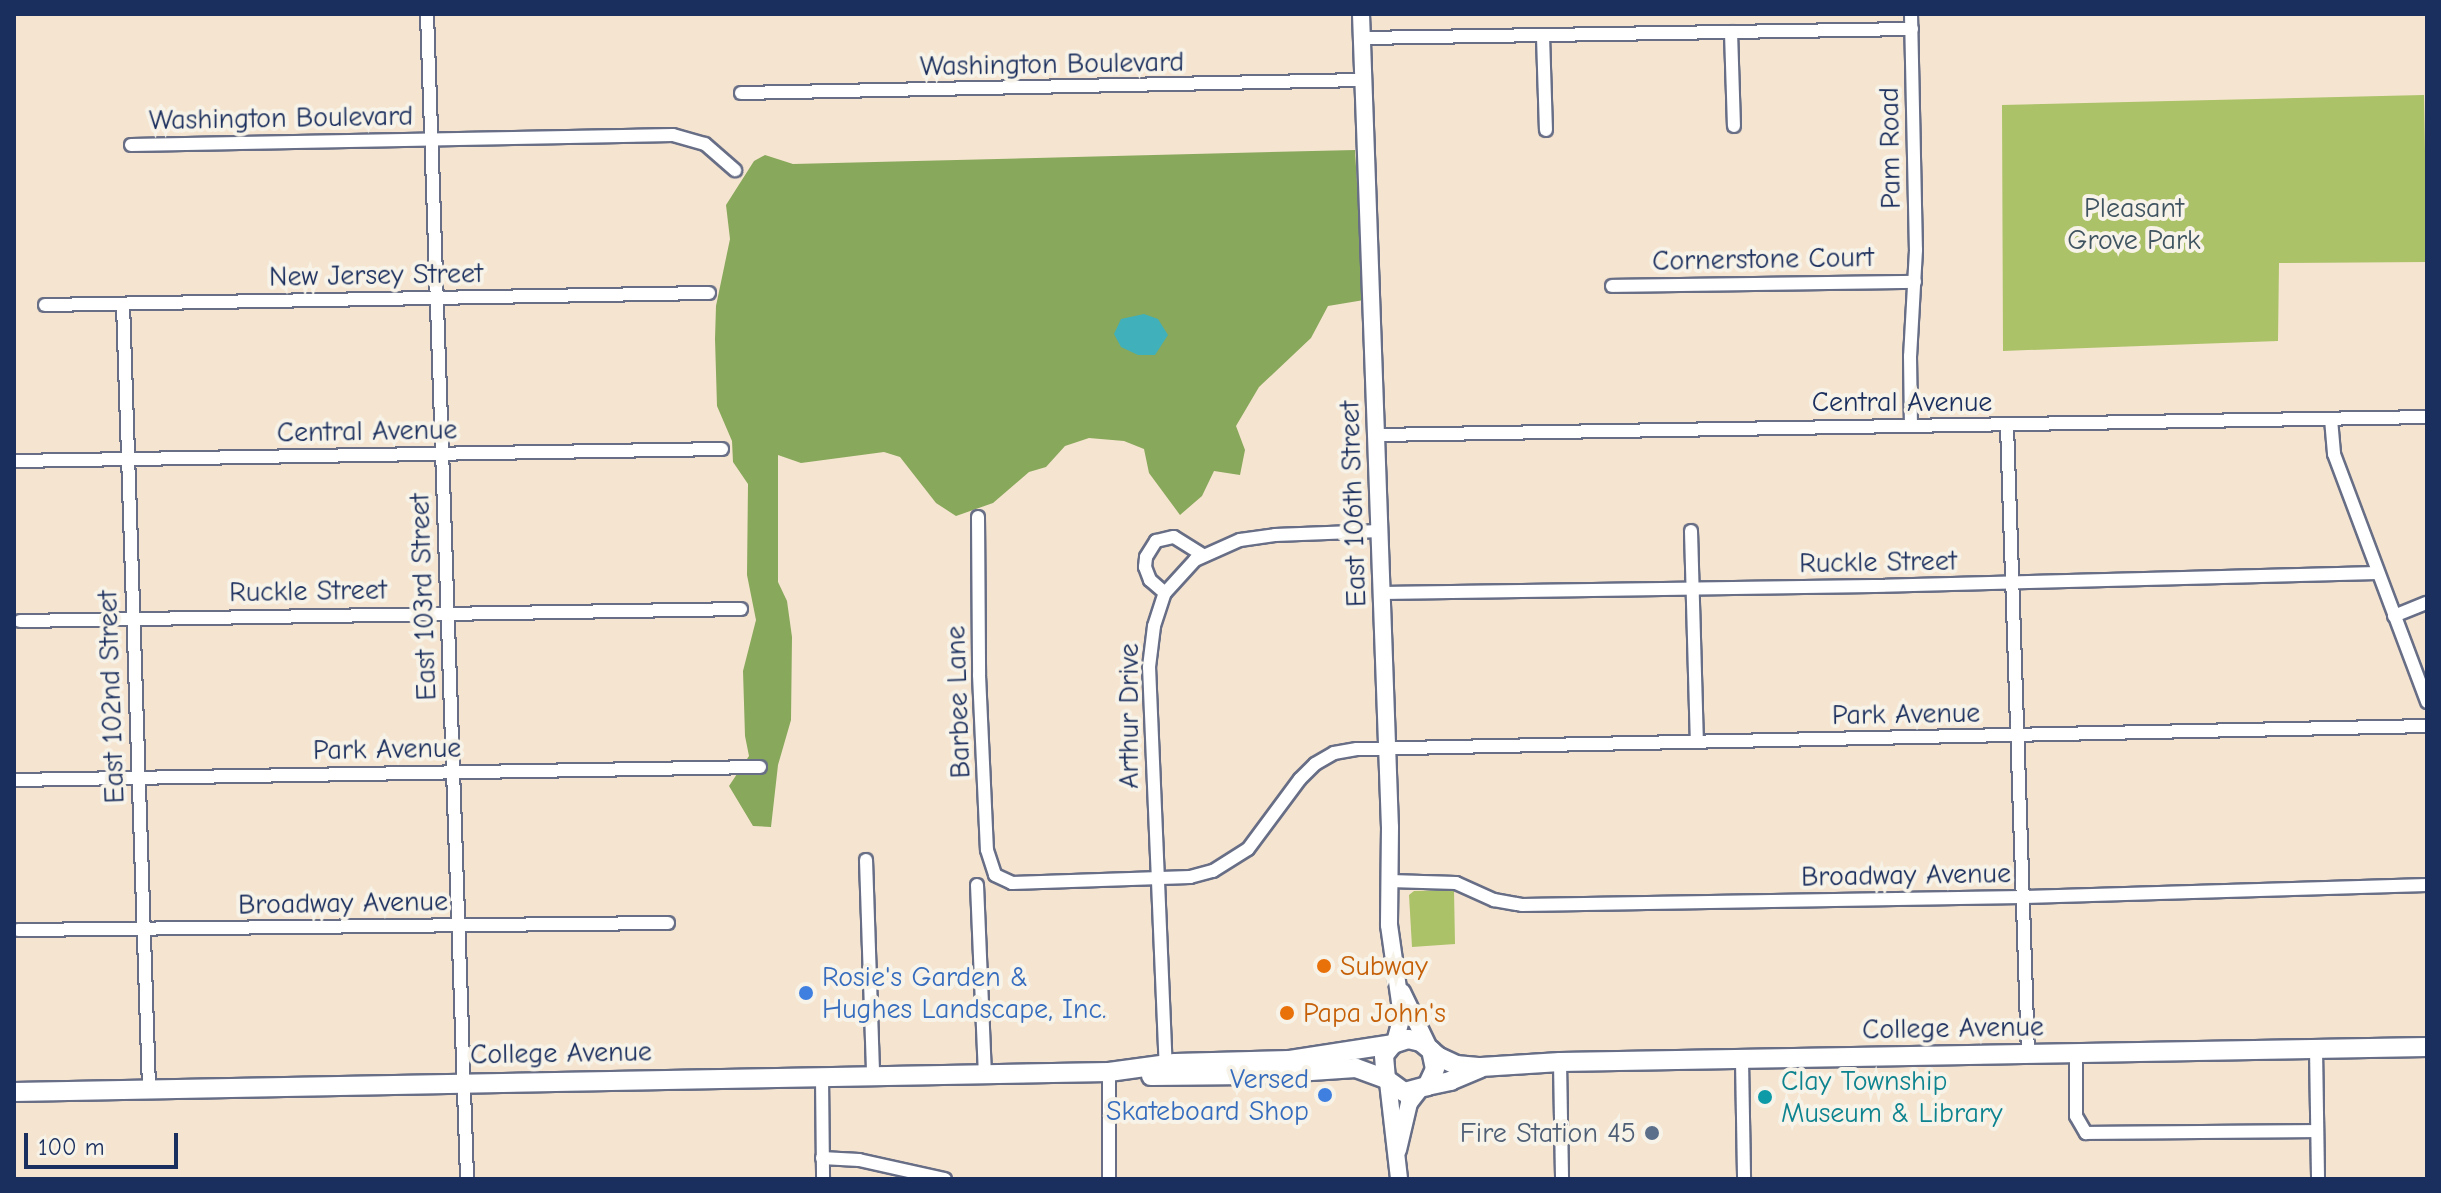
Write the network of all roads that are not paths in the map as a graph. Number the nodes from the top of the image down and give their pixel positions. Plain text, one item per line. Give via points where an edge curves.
1 (427, 14) edge
2 (1361, 14) edge
3 (1911, 14) edge
4 (1912, 29) junction
5 (1731, 32) junction
6 (1543, 36) junction
7 (1362, 38) junction
8 (1363, 80) junction
9 (741, 93) dead end
10 (1734, 126) dead end
11 (1546, 130) dead end
12 (433, 139) junction
13 (131, 145) dead end
14 (735, 170) dead end
15 (1915, 282) junction
16 (1612, 286) dead end
17 (709, 293) dead end
18 (437, 298) junction
19 (123, 304) junction
20 (45, 305) dead end
21 (2427, 417) edge
22 (2331, 419) junction
23 (1911, 425) junction
24 (2007, 425) junction
25 (1377, 435) junction
26 (722, 449) dead end
27 (442, 454) junction
28 (128, 459) junction
29 (14, 461) edge
30 (978, 517) dead end
31 (1380, 531) junction
32 (1691, 531) dead end
33 (1203, 555) junction
34 (2377, 573) junction
35 (2012, 583) junction
36 (1693, 588) junction
37 (1165, 593) junction
38 (1381, 593) junction
39 (2427, 603) edge
40 (741, 609) dead end
41 (448, 613) junction
42 (2394, 616) junction
43 (133, 618) junction
44 (16, 621) edge
45 (2427, 702) edge
46 (2427, 726) edge
47 (2017, 735) junction
48 (1697, 742) junction
49 (1387, 749) junction
50 (760, 767) dead end
51 (453, 772) junction
52 (138, 777) junction
53 (14, 780) edge
54 (866, 860) dead end
55 (1156, 878) junction
56 (1002, 880) joint
57 (1390, 881) junction
58 (977, 885) dead end
59 (2427, 885) edge
60 (2022, 897) junction
61 (668, 923) dead end
62 (457, 926) junction
63 (143, 929) junction
64 (15, 930) edge
65 (1401, 991) junction
66 (1394, 1044) junction
67 (2427, 1047) edge
68 (1429, 1048) junction
69 (2316, 1049) junction
70 (2028, 1055) junction
71 (2076, 1055) junction
72 (1742, 1060) junction
73 (1560, 1062) junction
74 (1481, 1067) junction
75 (1166, 1070) junction
76 (1109, 1072) junction
77 (985, 1073) junction
78 (873, 1076) junction
79 (822, 1077) junction
80 (1387, 1081) junction
81 (464, 1083) junction
82 (1423, 1088) junction
83 (149, 1089) junction
84 (14, 1092) edge
85 (2317, 1131) junction
86 (1398, 1152) junction
87 (822, 1158) junction
88 (467, 1179) edge
89 (823, 1179) edge
90 (945, 1179) edge
91 (1109, 1179) edge
92 (1399, 1179) edge
93 (1562, 1179) edge
94 (1744, 1179) edge
95 (2318, 1179) edge

1 - 12 street, East 103rd Street
2 - 7 street, East 106th Street
3 - 4 street, Pam Road
4 - 5 street
4 - 15 street, Pam Road
5 - 6 street
5 - 10 street
6 - 7 street
6 - 11 street
7 - 8 street, East 106th Street
8 - 9 street, Washington Boulevard
8 - 25 street, East 106th Street
12 - 13 street, Washington Boulevard
12 - 14 street, Washington Boulevard via 673,135 700,141
12 - 18 street, East 103rd Street
15 - 16 street, Cornerstone Court
15 - 23 street, Pam Road
17 - 18 street, New Jersey Street
18 - 19 street, New Jersey Street
18 - 27 street, East 103rd Street
19 - 20 street, New Jersey Street
19 - 28 street, East 102nd Street
21 - 22 street, Central Avenue
22 - 24 street, Central Avenue
22 - 34 street via 2334,454
23 - 24 street, Central Avenue
23 - 25 street, Central Avenue
24 - 35 street
25 - 31 street, East 106th Street
26 - 27 street, Central Avenue
27 - 28 street, Central Avenue
27 - 41 street, East 103rd Street
28 - 29 street, Central Avenue
28 - 43 street, East 102nd Street
30 - 56 street, Barbee Lane via 987,850 990,867
31 - 33 street, Arthur Drive via 1260,536
31 - 38 street, East 106th Street
32 - 36 street
33 - 37 street, Arthur Drive
33 - 37 street via 1174,537 1156,541 1145,567
34 - 35 street, Ruckle Street
34 - 42 street
35 - 36 street, Ruckle Street
35 - 47 street
36 - 38 street, Ruckle Street
36 - 48 street
37 - 55 street, Arthur Drive via 1149,658
38 - 49 street, East 106th Street
39 - 42 street
40 - 41 street, Ruckle Street
41 - 43 street, Ruckle Street
41 - 51 street, East 103rd Street
42 - 45 street
43 - 44 street, Ruckle Street
43 - 52 street, East 102nd Street
46 - 47 street, Park Avenue
47 - 48 street, Park Avenue
47 - 60 street
48 - 49 street, Park Avenue
49 - 55 street, Park Avenue via 1334,753 1315,764 1248,849 1226,866 1190,877
49 - 57 street, East 106th Street
50 - 51 street, Park Avenue
51 - 52 street, Park Avenue
51 - 62 street, East 103rd Street
52 - 53 street, Park Avenue
52 - 63 street, East 102nd Street
54 - 78 street
55 - 56 street, Park Avenue
55 - 75 street, Arthur Drive
57 - 60 street, Broadway Avenue via 1452,882 1522,905
57 - 65 street, East 106th Street via 1390,939
58 - 77 street
59 - 60 street, Broadway Avenue
60 - 70 street
61 - 62 street, Broadway Avenue
62 - 63 street, Broadway Avenue
62 - 81 street, East 103rd Street
63 - 64 street, Broadway Avenue
63 - 83 street, East 102nd Street
65 - 66 street, East 106th Street via 1402,1022
65 - 68 street, East 106th Street
66 - 68 main road via 1412,1039
66 - 75 main road, College Avenue via 1289,1060
66 - 80 main road via 1383,1060
67 - 69 main road, College Avenue
68 - 74 main road, College Avenue via 1456,1065
68 - 82 main road via 1435,1069
69 - 71 main road, College Avenue
69 - 85 street
70 - 71 main road, College Avenue
70 - 72 main road, College Avenue
71 - 85 street via 2076,1116 2086,1133
72 - 73 main road, College Avenue
72 - 94 street
73 - 74 main road, College Avenue
73 - 93 street
74 - 82 main road, College Avenue
75 - 76 main road, College Avenue
75 - 80 main road, College Avenue via 1263,1075 1356,1068
76 - 77 main road, College Avenue
76 - 91 street
77 - 78 main road, College Avenue
78 - 79 main road, College Avenue
79 - 81 main road, College Avenue
79 - 87 street
80 - 82 main road via 1399,1090
80 - 86 street
81 - 83 main road, College Avenue
81 - 88 street, East 103rd Street
82 - 86 street via 1409,1103
83 - 84 main road, College Avenue
85 - 95 street
86 - 92 street
87 - 89 street
87 - 90 street via 859,1160

